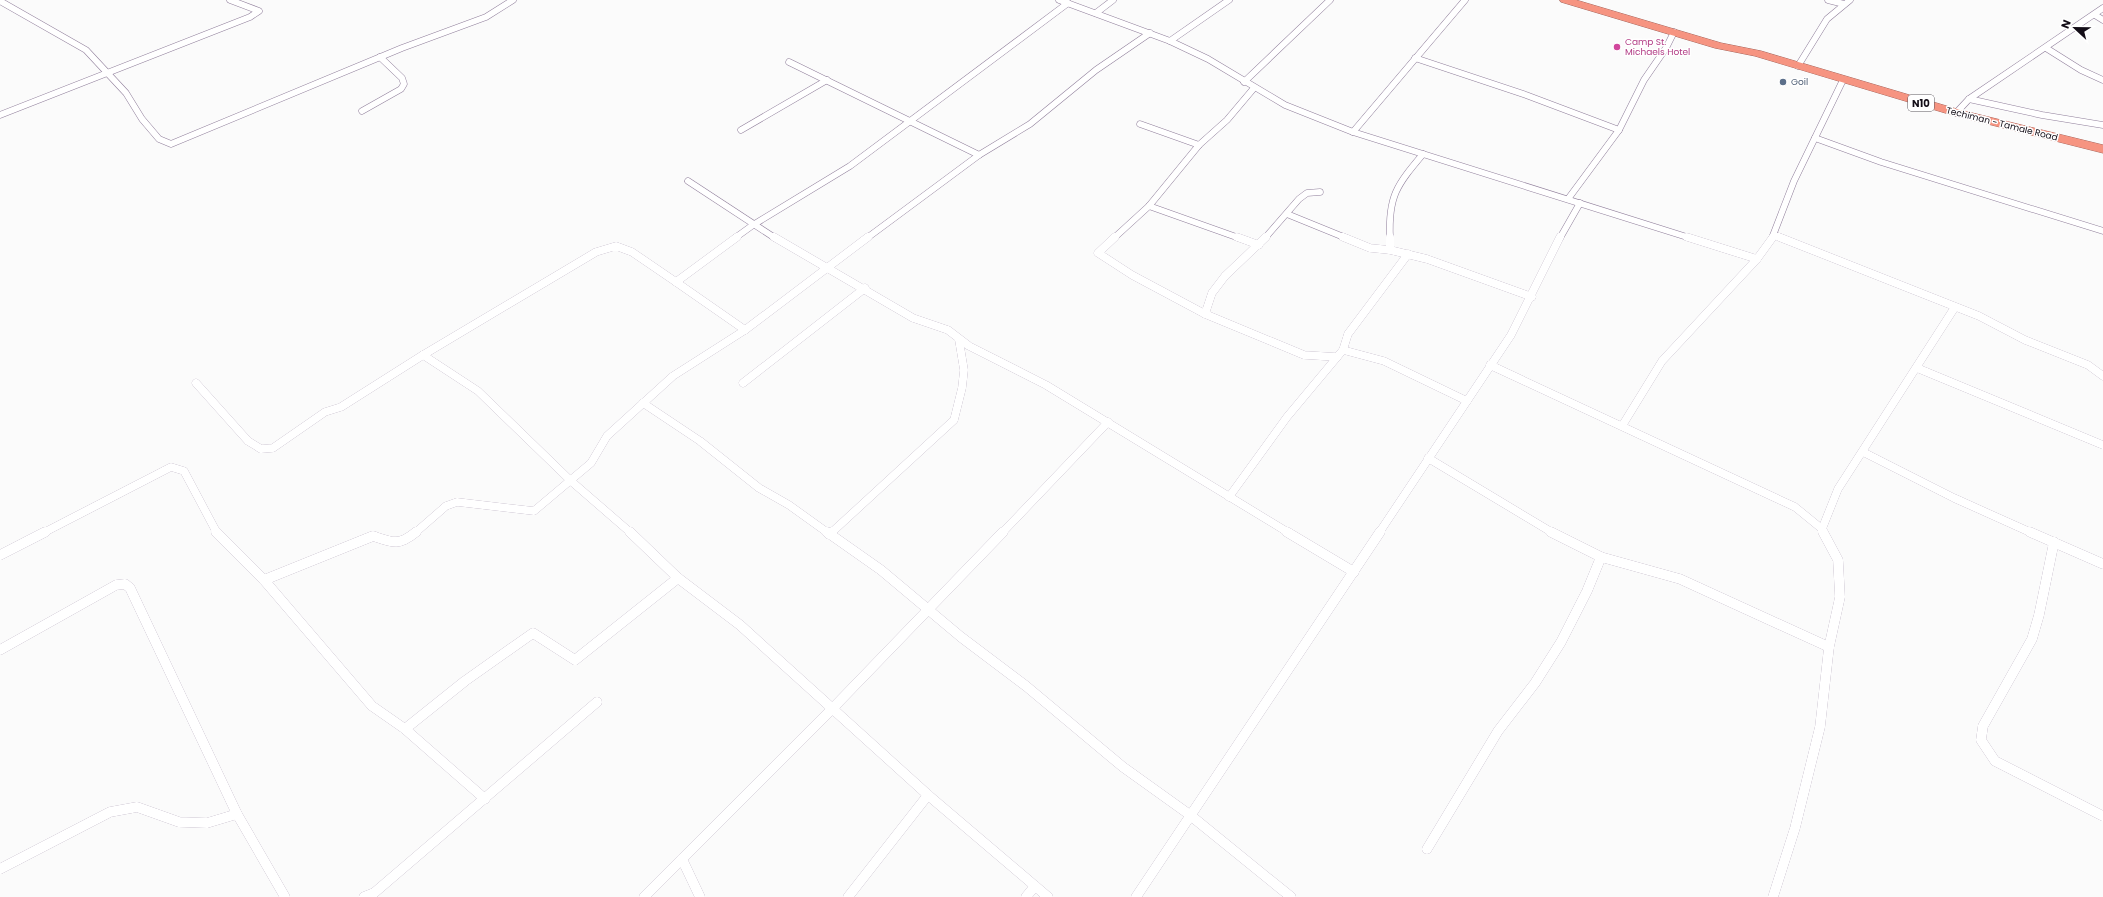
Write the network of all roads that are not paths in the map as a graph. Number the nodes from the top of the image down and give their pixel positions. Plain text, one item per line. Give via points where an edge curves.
1 (230, 0) edge
2 (244, 0) edge
3 (513, 0) edge
4 (1060, 0) edge
5 (1113, 0) edge
6 (1229, 0) edge
7 (1330, 0) edge
8 (1465, 0) edge
9 (1565, 0) edge
10 (1584, 0) edge
11 (1828, 0) edge
12 (1850, 0) edge
13 (0, 1) edge
14 (236, 3) junction
15 (1068, 3) junction
16 (1844, 4) junction
17 (2103, 8) edge
18 (1096, 13) junction
19 (2095, 15) junction
20 (2103, 20) edge
21 (1674, 32) junction
22 (1150, 33) junction
23 (1170, 41) junction
24 (2046, 48) junction
25 (1741, 50) junction
26 (380, 57) junction
27 (1415, 58) junction
28 (789, 62) dead end
29 (1798, 66) junction
30 (108, 74) junction
31 (827, 80) junction
32 (1844, 80) junction
33 (2103, 80) edge
34 (1244, 82) junction
35 (1254, 88) junction
36 (1969, 99) junction
37 (362, 111) dead end
38 (1956, 113) junction
39 (0, 115) edge
40 (910, 120) junction
41 (1140, 124) dead end
42 (2103, 125) edge
43 (741, 130) dead end
44 (1619, 130) junction
45 (1353, 132) junction
46 (1815, 138) junction
47 (1199, 145) junction
48 (2103, 149) edge
49 (1423, 154) junction
50 (979, 155) junction
51 (688, 180) dead end
52 (1320, 192) dead end
53 (1568, 199) junction
54 (1580, 203) junction
55 (1149, 206) junction
56 (1287, 214) junction
57 (753, 225) junction
58 (2103, 231) edge
59 (1774, 235) junction
60 (1259, 245) junction
61 (1390, 250) junction
62 (1408, 254) junction
63 (1757, 259) junction
64 (828, 268) junction
65 (676, 282) junction
66 (865, 288) junction
67 (1532, 297) junction
68 (1955, 307) junction
69 (1205, 314) junction
70 (745, 330) junction
71 (959, 340) junction
72 (1343, 350) junction
73 (423, 355) junction
74 (1337, 357) junction
75 (1490, 366) junction
76 (1917, 368) junction
77 (2103, 376) edge
78 (196, 383) dead end
79 (742, 383) dead end
80 (1467, 401) junction
81 (643, 403) junction
82 (1108, 422) junction
83 (1622, 426) junction
84 (2103, 445) edge
85 (1863, 452) junction
86 (1428, 458) junction
87 (571, 481) junction
88 (1229, 497) junction
89 (1822, 529) junction
90 (829, 534) junction
91 (2054, 542) junction
92 (0, 555) edge
93 (1601, 557) junction
94 (2103, 564) edge
95 (1354, 572) junction
96 (678, 578) junction
97 (264, 580) junction
98 (927, 609) junction
99 (1829, 648) junction
100 (0, 650) edge
101 (597, 702) dead end
102 (832, 709) junction
103 (405, 728) junction
104 (928, 795) junction
105 (486, 799) junction
106 (237, 814) junction
107 (1190, 816) junction
108 (2103, 816) edge
109 (1427, 849) dead end
110 (682, 859) junction
111 (0, 869) edge
112 (1035, 886) junction
113 (375, 895) edge
114 (285, 897) edge
115 (364, 897) edge
116 (644, 897) edge
117 (700, 897) edge
118 (848, 897) edge
119 (1026, 897) edge
120 (1048, 897) edge
121 (1136, 897) edge
122 (1291, 897) edge
123 (1773, 897) edge

1 - 14 street
2 - 14 street
3 - 26 street via 486,16
4 - 15 street
5 - 18 street
6 - 23 street
7 - 34 street
8 - 27 street
9 - 21 highway, Techiman - Tamale Road / N10
10 - 25 highway, Techiman - Tamale Road / N10 via 1722,40
11 - 16 street
12 - 16 street
13 - 30 street via 86,50
14 - 30 street via 259,11 250,17
15 - 18 street
15 - 40 street
16 - 29 street via 1827,19
17 - 19 street
18 - 22 street
19 - 20 street
19 - 24 street
21 - 25 highway, Techiman - Tamale Road / N10
21 - 44 street via 1644,80
22 - 23 street
22 - 50 street via 1096,70 1030,124
23 - 34 street via 1208,59
24 - 33 street via 2081,70
24 - 36 street
25 - 29 highway, Techiman - Tamale Road / N10
26 - 30 street via 171,144 159,139 142,119 126,92
26 - 37 street via 402,78 404,84 401,89
27 - 44 street via 1526,95
27 - 45 street
28 - 31 street
29 - 32 highway, Techiman - Tamale Road / N10
30 - 39 street
31 - 40 street
31 - 43 street
32 - 38 highway, Techiman - Tamale Road / N10
32 - 46 street
34 - 35 street
35 - 45 street via 1285,104
35 - 47 street via 1227,120
36 - 38 street
36 - 42 street
38 - 48 highway, Techiman - Tamale Road / N10
40 - 50 street
40 - 57 street via 850,166
41 - 47 street
44 - 53 street
45 - 49 street
46 - 58 street via 1880,162
46 - 59 street via 1794,181
47 - 55 street
49 - 53 street
49 - 61 street via 1402,180 1392,200 1389,213
50 - 64 street
51 - 57 street
52 - 56 street via 1307,194 1299,199
53 - 54 street
54 - 63 street
54 - 67 street
55 - 60 street
55 - 69 street via 1098,253 1132,275
56 - 60 street
56 - 61 street via 1370,248
57 - 64 street
57 - 65 street
59 - 63 street
59 - 68 street
60 - 69 street via 1225,276 1212,293
61 - 62 street
62 - 67 street
62 - 72 street via 1348,334
63 - 83 street via 1662,361
64 - 66 street
64 - 70 street
65 - 70 street
65 - 73 street via 632,252 616,246 596,252
66 - 71 street via 913,318 948,330
66 - 79 street
67 - 75 street
68 - 76 street
68 - 77 street via 2006,328 2025,340 2088,365
69 - 74 street via 1304,355
70 - 81 street via 673,376
71 - 82 street via 1046,385
71 - 90 street via 964,370 954,420
72 - 74 street
72 - 80 street via 1384,360
73 - 78 street via 342,407 325,412 273,448 261,449 248,440
73 - 87 street via 478,392
74 - 88 street via 1287,417
75 - 80 street
75 - 83 street
76 - 84 street
76 - 85 street
80 - 86 street
81 - 87 street via 607,436 591,463
81 - 90 street via 700,441 759,488 790,505
82 - 88 street
82 - 98 street
83 - 89 street via 1795,507
85 - 89 street via 1838,489
85 - 91 street via 1954,498
86 - 93 street via 1552,532
86 - 95 street
87 - 96 street via 614,516
87 - 97 street via 534,511 457,502 446,506 406,540 393,543 373,536
88 - 95 street
89 - 99 street via 1838,560 1840,597
90 - 98 street via 881,570
91 - 94 street
91 - 108 street via 2032,638 1983,726 1982,740 1995,761
92 - 97 street via 171,467 184,471 217,533
93 - 99 street via 1680,579
93 - 109 street via 1587,592 1561,642 1535,683 1498,731
95 - 107 street
96 - 102 street via 740,625
96 - 103 street via 575,660 533,633
97 - 103 street via 372,706
98 - 102 street
98 - 107 street via 1026,686 1123,767
99 - 123 street via 1820,727 1796,828
100 - 106 street via 116,585 125,584 130,588
101 - 105 street
102 - 104 street
102 - 110 street
103 - 105 street
104 - 112 street
104 - 118 street
105 - 113 street
106 - 111 street via 207,823 179,822 137,807 110,812
106 - 114 street
107 - 121 street
107 - 122 street
110 - 116 street
110 - 117 street
112 - 119 street
112 - 120 street
113 - 115 street

